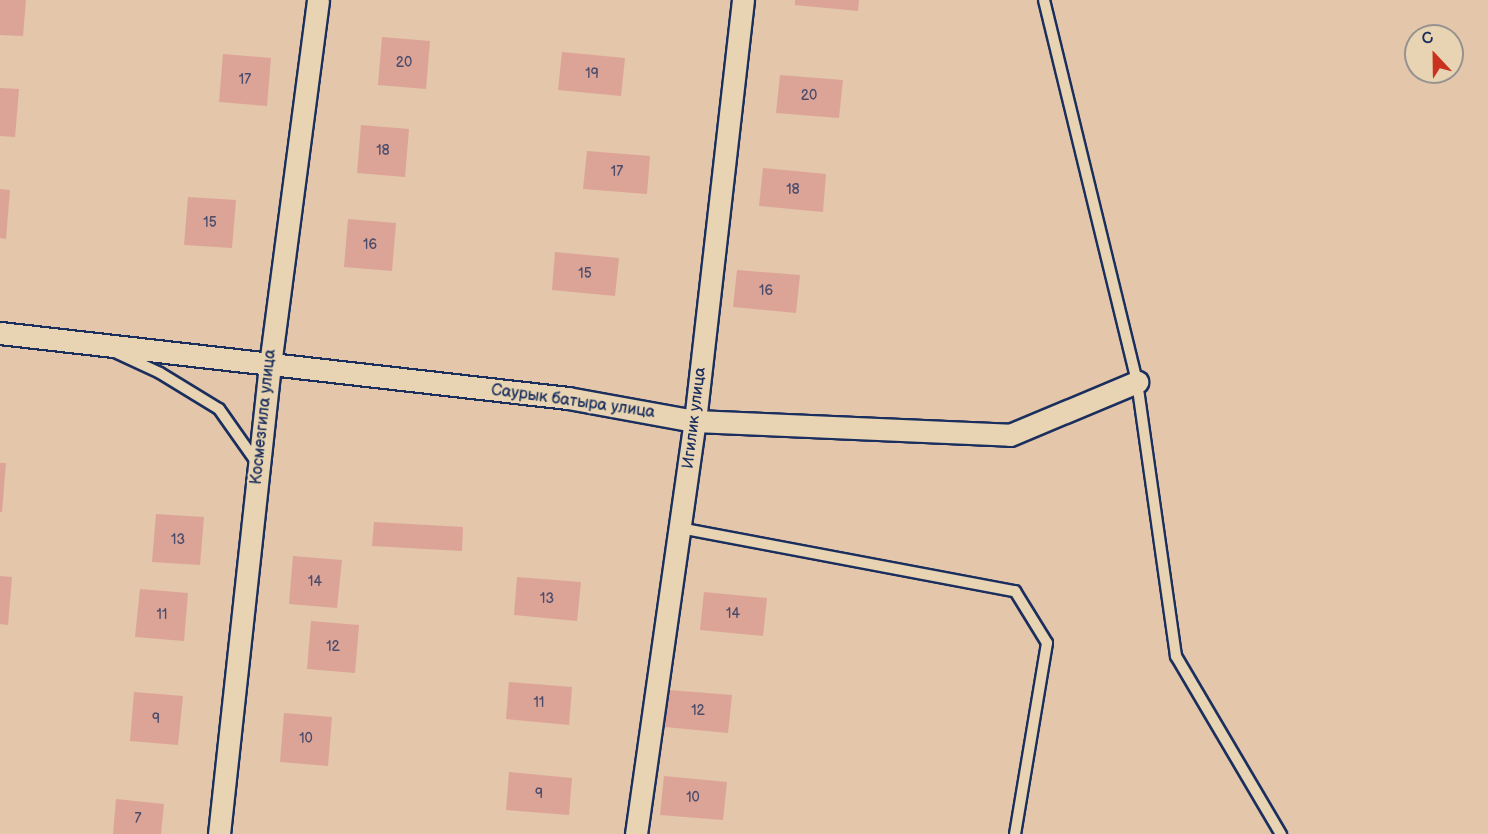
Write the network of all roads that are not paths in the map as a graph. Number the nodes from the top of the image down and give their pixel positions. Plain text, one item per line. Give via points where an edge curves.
1 (318, 0) edge
2 (743, 0) edge
3 (1044, 0) edge
4 (0, 333) edge
5 (95, 343) junction
6 (270, 365) junction
7 (1137, 382) junction
8 (695, 421) junction
9 (259, 465) junction
10 (680, 528) junction
11 (219, 834) edge
12 (636, 834) edge
13 (1015, 834) edge
14 (1281, 834) edge

1 - 6 street, Космезгила улица
2 - 8 street, Игилик улица
3 - 7 lane
4 - 5 street, Саурык батыра улица
5 - 6 street, Саурык батыра улица
5 - 9 lane via 160,373 219,409
6 - 8 street, Саурык батыра улица via 568,398
6 - 9 street, Космезгила улица
7 - 8 street, Саурык батыра улица via 1010,435
7 - 14 lane via 1176,656
8 - 10 street, Игилик улица
9 - 11 street, Космезгила улица
10 - 12 street, Игилик улица
10 - 13 lane via 1015,591 1047,643

